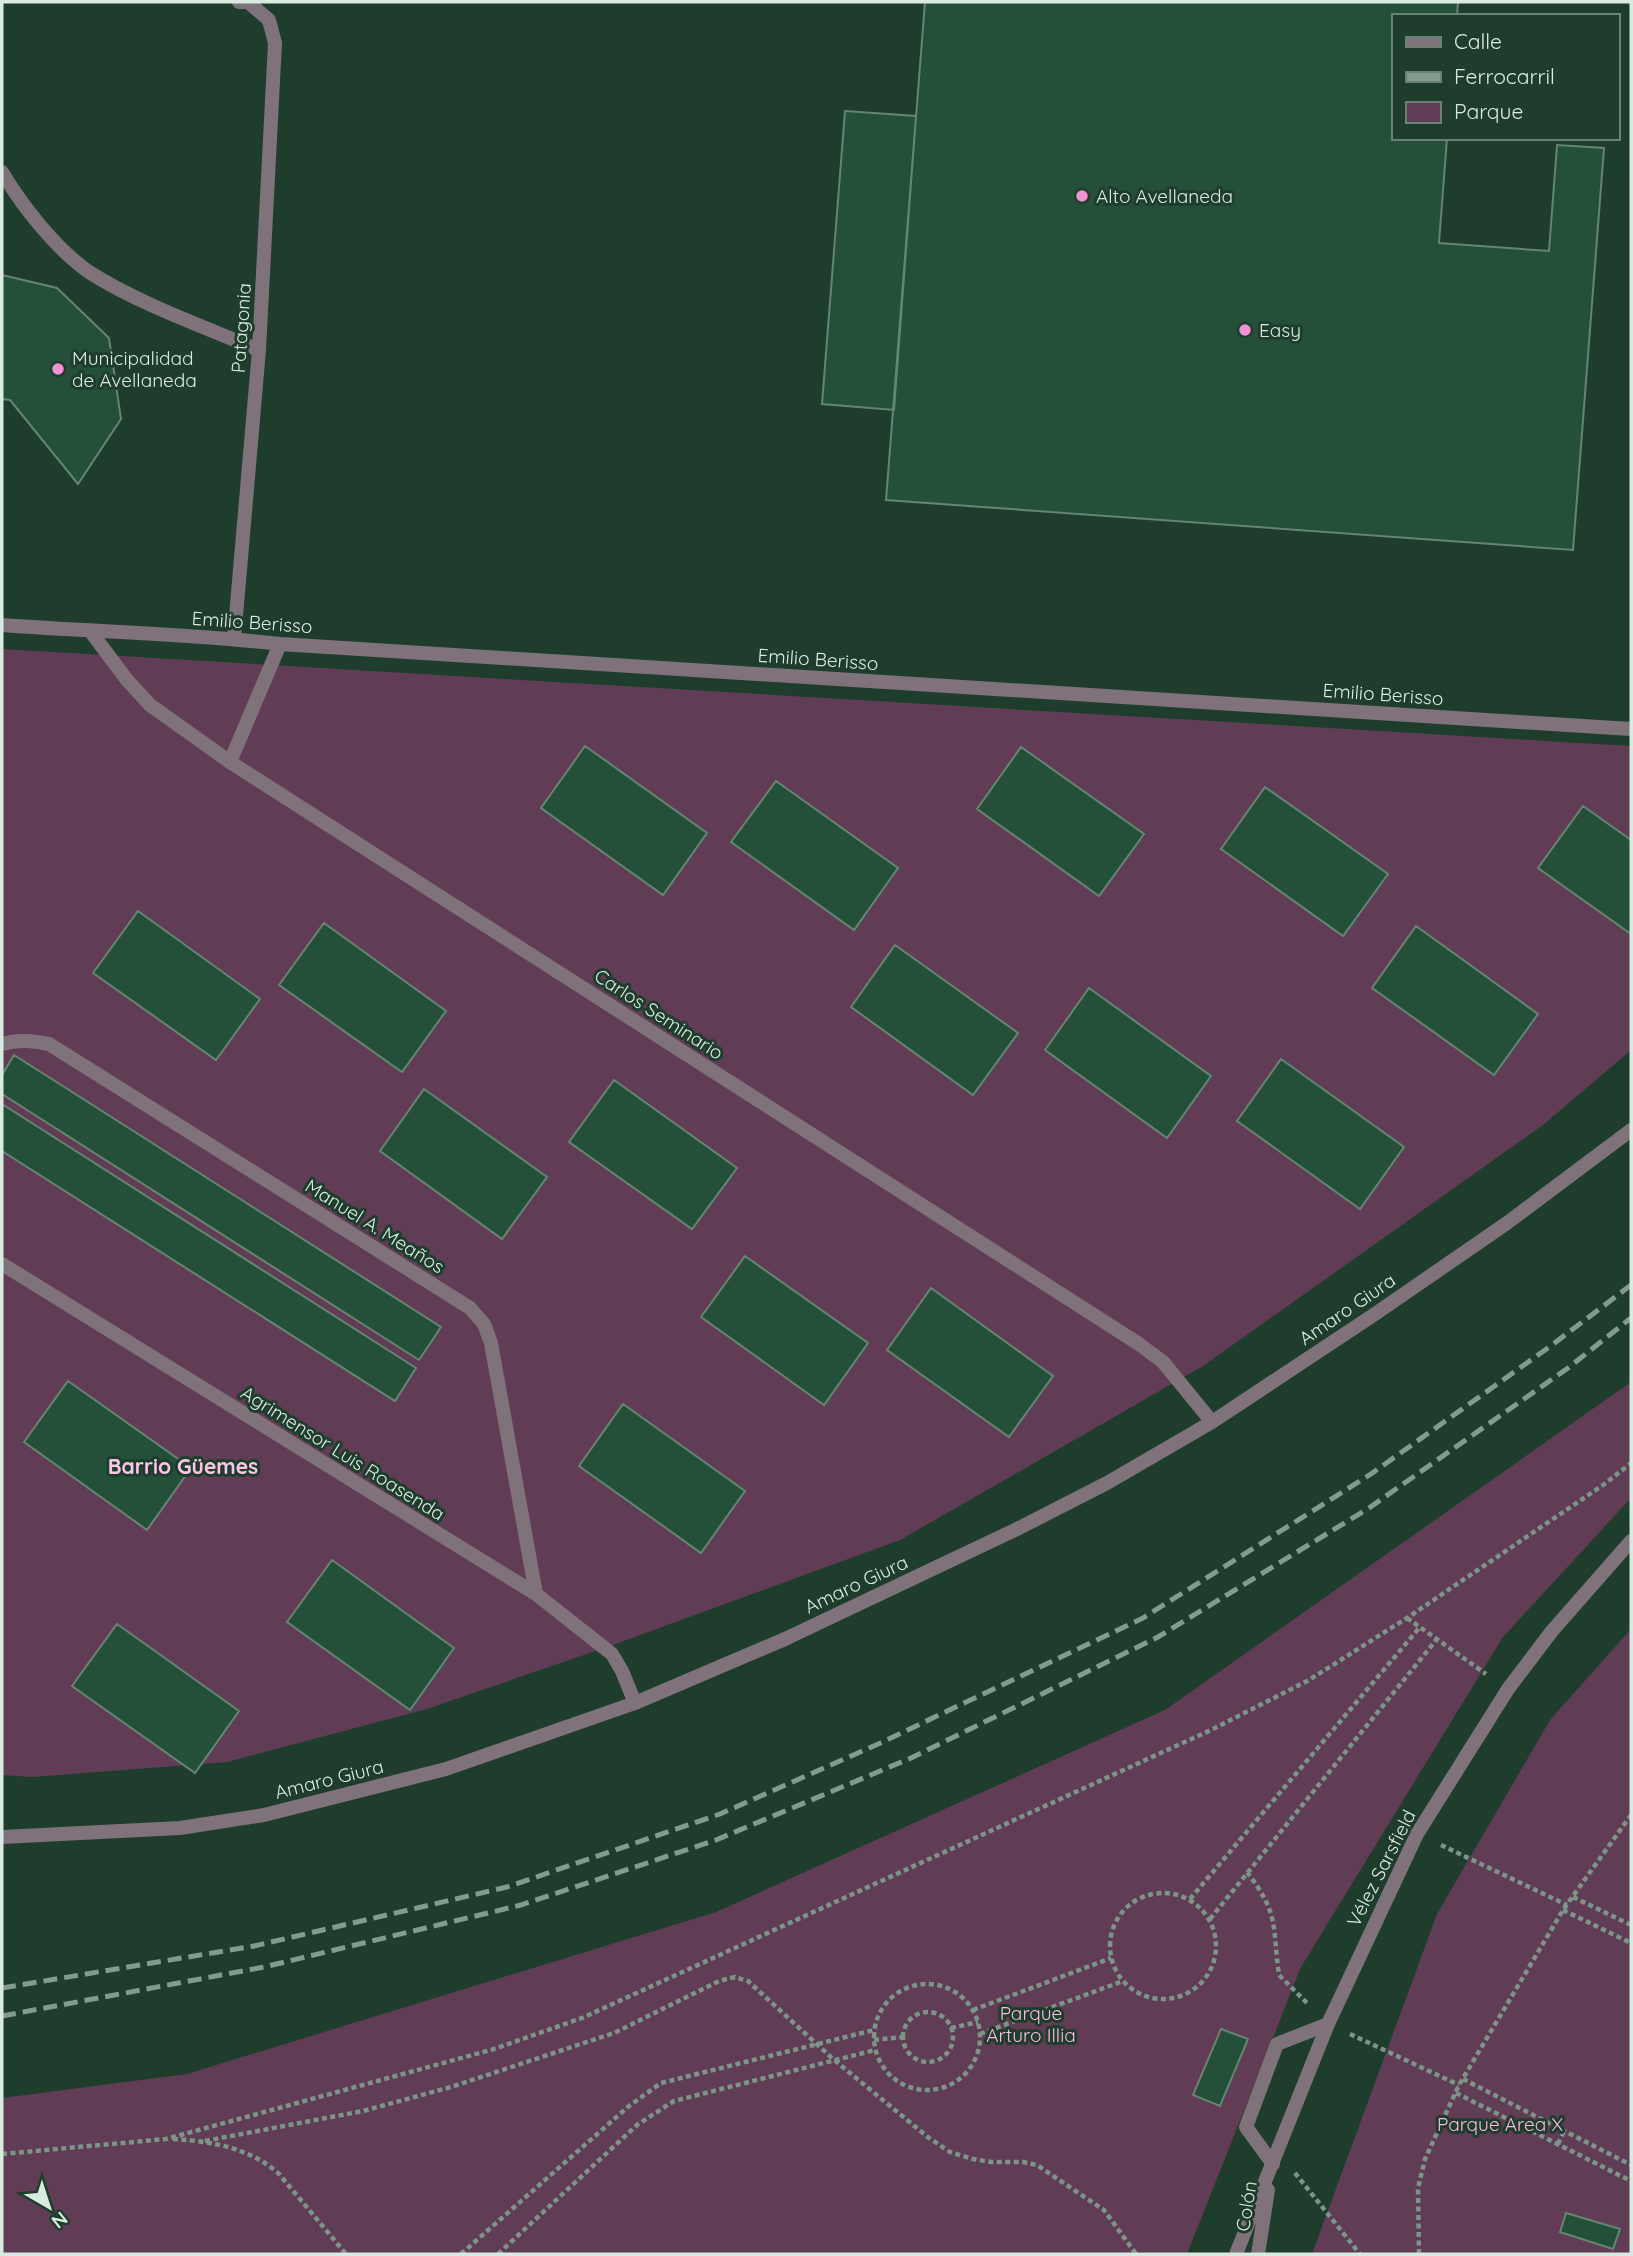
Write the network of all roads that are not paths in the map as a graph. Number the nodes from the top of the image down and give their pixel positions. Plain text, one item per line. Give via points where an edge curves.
1 (239, 2) edge
2 (2, 172) edge
3 (260, 350) junction
4 (2, 625) edge
5 (91, 632) junction
6 (234, 639) junction
7 (280, 644) junction
8 (1631, 729) edge
9 (230, 762) junction
10 (2, 1044) edge
11 (1631, 1130) edge
12 (2, 1264) edge
13 (1212, 1422) junction
14 (1631, 1541) edge
15 (536, 1594) junction
16 (635, 1703) junction
17 (2, 1837) edge
18 (1328, 2024) junction
19 (1275, 2157) junction
20 (1236, 2254) edge
21 (1258, 2254) edge

1 - 3 street, Patagonia via 248,2 269,20 275,43
2 - 3 street via 57,245 89,271 127,293
3 - 6 street, Patagonia
4 - 5 street, Emilio Berisso
5 - 6 street, Emilio Berisso
5 - 9 street, Carlos Seminario via 150,705
6 - 7 street, Emilio Berisso
7 - 8 street, Emilio Berisso
7 - 9 street
9 - 13 street, Carlos Seminario via 1139,1344 1163,1362
10 - 15 street, Manuel A. Meaños via 31,1040 49,1044 470,1308 484,1324 491,1343
11 - 13 street, Amaro Giura via 1507,1223
12 - 15 street, Agrimensor Luis Roasenda
13 - 16 street, Amaro Giura via 1015,1530 785,1639
14 - 18 street, Vélez Sarsfield via 1508,1689 1417,1834
15 - 16 street, Agrimensor Luis Roasenda via 612,1654
16 - 17 street, Amaro Giura via 446,1769 264,1815 180,1828
18 - 19 street, Vélez Sarsfield
18 - 19 street via 1277,2044 1246,2127
19 - 20 street, Vélez Sarsfield
19 - 21 street, Colón

